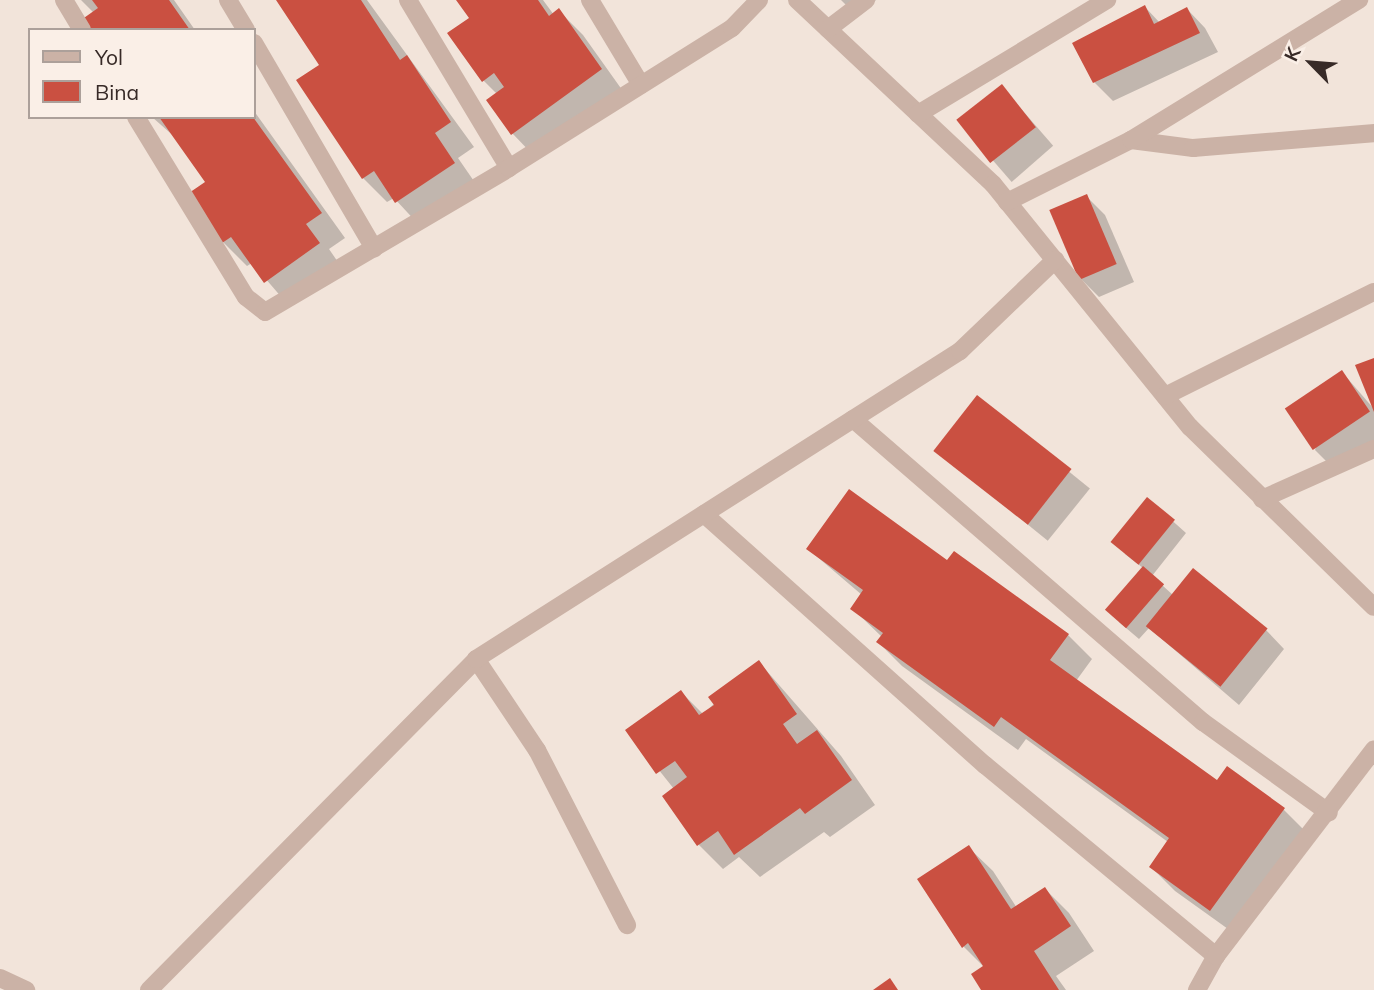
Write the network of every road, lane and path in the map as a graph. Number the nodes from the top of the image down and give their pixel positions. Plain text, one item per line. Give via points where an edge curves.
1 (64, 0) edge
2 (228, 0) edge
3 (408, 0) edge
4 (590, 0) edge
5 (759, 0) edge
6 (797, 0) edge
7 (866, 0) edge
8 (1107, 0) edge
9 (1359, 0) edge
10 (81, 28) edge
11 (245, 28) edge
12 (828, 29) junction
13 (256, 46) edge
14 (641, 85) junction
15 (918, 114) junction
16 (137, 119) edge
17 (1374, 132) edge
18 (1131, 140) junction
19 (509, 168) junction
20 (1007, 202) junction
21 (374, 248) junction
22 (1055, 260) junction
23 (1374, 292) edge
24 (1165, 396) junction
25 (853, 419) junction
26 (1374, 449) edge
27 (1262, 499) junction
28 (704, 514) junction
29 (1370, 596) edge
30 (476, 659) junction
31 (1374, 749) edge
32 (1329, 813) junction
33 (627, 925) dead end
34 (1216, 956) junction
35 (0, 978) edge
36 (26, 990) edge
37 (149, 990) edge
38 (1197, 990) edge

1 - 10 street
2 - 11 street
3 - 19 street
4 - 14 street
5 - 14 street via 732,28
6 - 12 street
7 - 12 street
8 - 15 street
9 - 18 street
12 - 15 street
13 - 21 street
14 - 19 street
15 - 20 street
16 - 21 street via 246,297 265,312
17 - 18 street via 1193,148
18 - 20 street
19 - 21 street
20 - 22 street
22 - 24 street
22 - 25 street via 960,351
23 - 24 street
24 - 27 street
25 - 28 street
25 - 32 street via 1203,722
26 - 27 street
27 - 29 street
28 - 30 street
28 - 34 street via 985,765
30 - 33 street via 537,750
30 - 37 street
31 - 32 street
32 - 34 street
34 - 38 street
35 - 36 street

